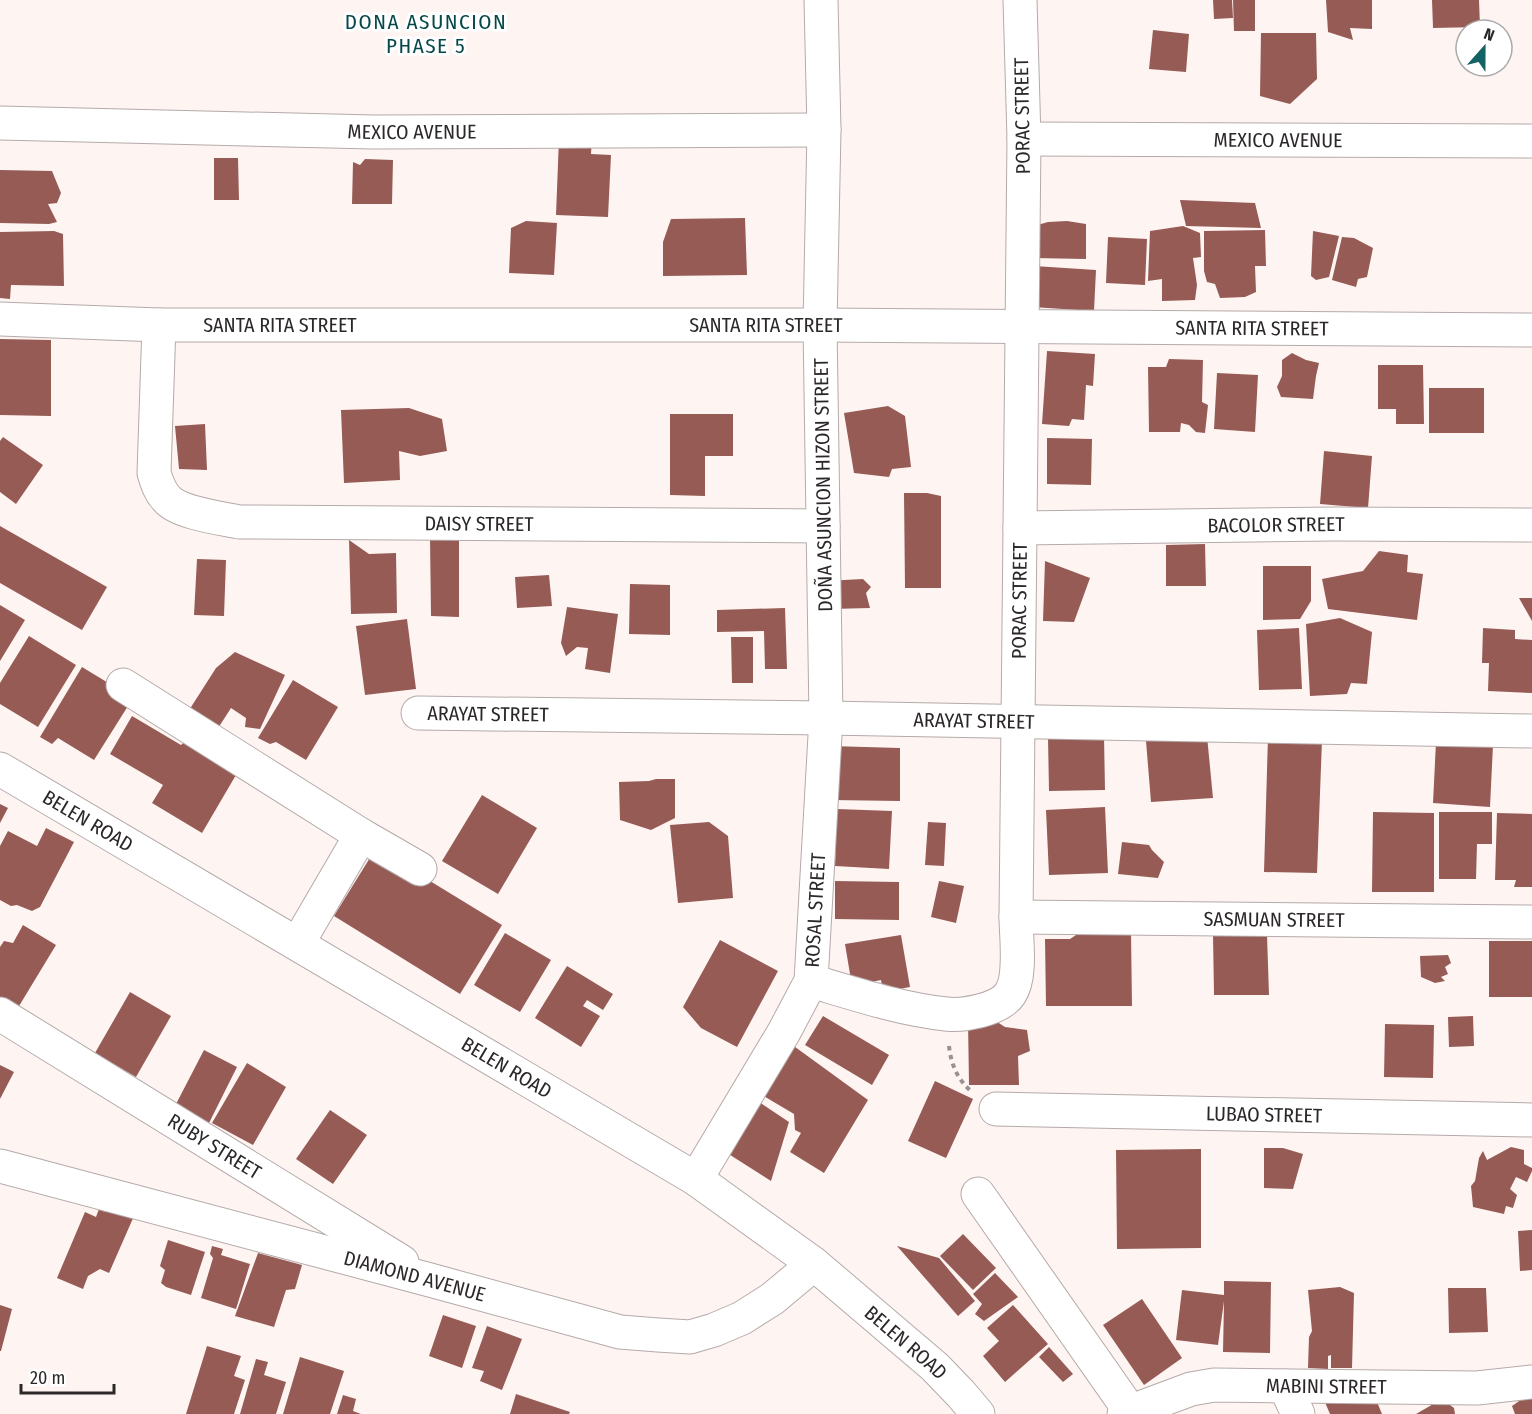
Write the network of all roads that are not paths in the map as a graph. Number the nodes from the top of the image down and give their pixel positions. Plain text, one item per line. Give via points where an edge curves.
1 (821, 0) edge
2 (1020, 0) edge
3 (0, 123) edge
4 (824, 130) junction
5 (1024, 139) junction
6 (1532, 141) edge
7 (0, 319) edge
8 (159, 325) junction
9 (820, 326) junction
10 (1022, 327) junction
11 (1532, 330) edge
12 (1532, 525) edge
13 (823, 526) junction
14 (1020, 528) junction
15 (123, 685) dead end
16 (417, 713) dead end
17 (826, 718) junction
18 (1018, 722) junction
19 (1532, 731) edge
20 (0, 769) edge
21 (361, 835) junction
22 (420, 869) dead end
23 (1016, 917) junction
24 (1532, 922) edge
25 (298, 943) junction
26 (811, 981) junction
27 (0, 1014) edge
28 (996, 1109) road end
29 (1532, 1120) edge
30 (0, 1166) edge
31 (696, 1179) junction
32 (978, 1194) dead end
33 (814, 1264) junction
34 (430, 1280) junction
35 (1532, 1382) edge
36 (1291, 1400) edge
37 (1484, 1401) edge
38 (1127, 1412) edge
39 (978, 1414) edge

1 - 4 street, DOÑA ASUNCION HIZON STREET
2 - 5 street, PORAC STREET
3 - 4 street, MEXICO AVENUE via 373,132
4 - 9 street, DOÑA ASUNCION HIZON STREET
5 - 6 street, MEXICO AVENUE
5 - 10 street, PORAC STREET
7 - 8 street, SANTA RITA STREET
8 - 9 street, SANTA RITA STREET
8 - 13 street, DAISY STREET via 154,473 168,501 188,511 239,522
9 - 10 street, SANTA RITA STREET
9 - 13 street, DOÑA ASUNCION HIZON STREET
10 - 11 street, SANTA RITA STREET
10 - 14 street, PORAC STREET
12 - 14 street, BACOLOR STREET
13 - 17 street, DOÑA ASUNCION HIZON STREET
14 - 18 street, PORAC STREET
15 - 21 street
16 - 17 street, ARAYAT STREET
17 - 18 street, ARAYAT STREET
17 - 26 street, ROSAL STREET
18 - 19 street, ARAYAT STREET
18 - 23 street, PORAC STREET
20 - 25 street, BELEN ROAD
21 - 22 street
21 - 25 street
23 - 24 street, SASMUAN STREET
23 - 26 street, PORAC STREET via 1015,983 1010,995 980,1011 948,1014 882,1002
25 - 31 street, BELEN ROAD
26 - 31 street, ROSAL STREET
27 - 34 street, RUBY STREET
28 - 29 street, LUBAO STREET
30 - 34 street, DIAMOND AVENUE
31 - 33 street, BELEN ROAD
32 - 38 street
33 - 34 street, DIAMOND AVENUE via 742,1318 690,1337 620,1332
33 - 39 street, BELEN ROAD via 934,1367
35 - 37 street, MABINI STREET
36 - 37 street, MABINI STREET
36 - 38 street, MABINI STREET via 1214,1385

